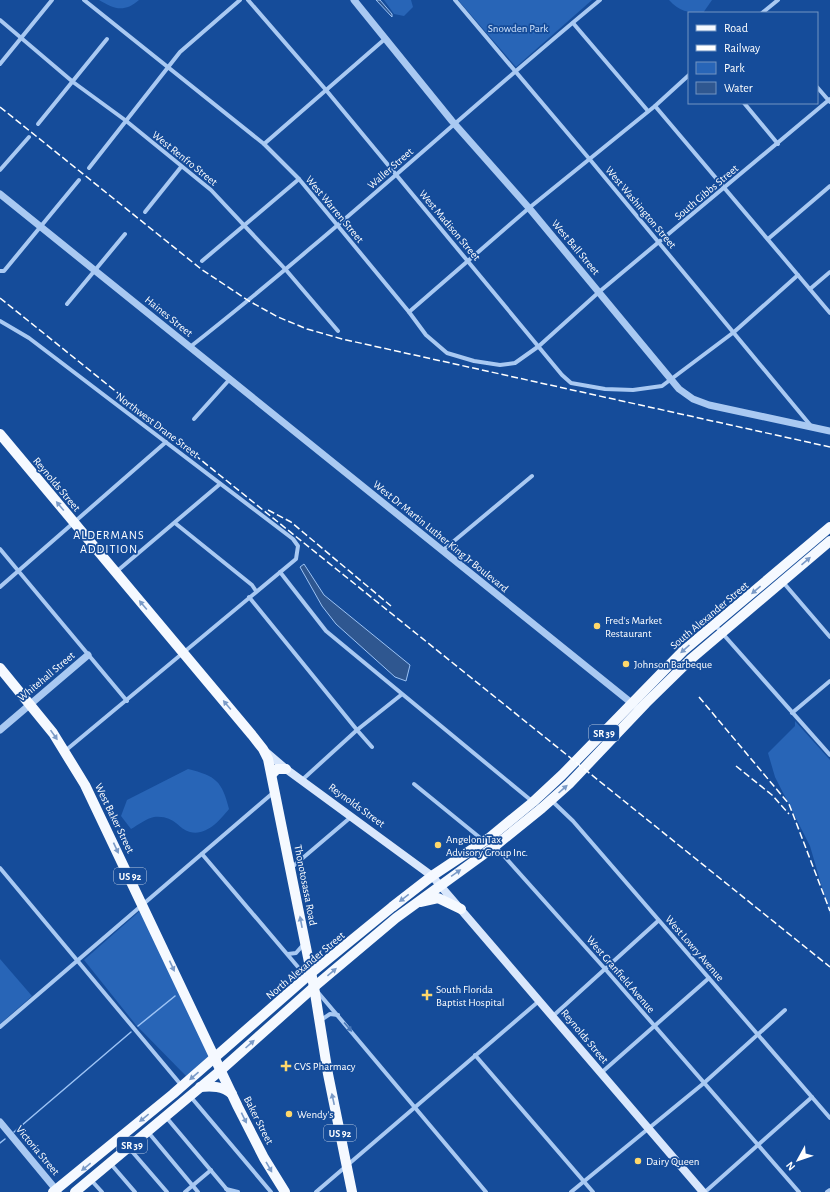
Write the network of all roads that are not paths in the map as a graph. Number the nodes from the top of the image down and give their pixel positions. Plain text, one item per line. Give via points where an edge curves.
1 (52, 0) edge
2 (84, 0) edge
3 (240, 0) edge
4 (248, 0) edge
5 (354, 0) edge
6 (455, 0) edge
7 (600, 0) edge
8 (778, 0) edge
9 (763, 12) edge
10 (0, 20) edge
11 (573, 23) junction
12 (22, 38) junction
13 (107, 38) dead end
14 (386, 38) junction
15 (0, 64) edge
16 (169, 67) junction
17 (516, 71) junction
18 (688, 76) edge
19 (73, 82) junction
20 (818, 88) edge
21 (326, 90) junction
22 (830, 101) edge
23 (745, 104) edge
24 (655, 106) junction
25 (648, 111) junction
26 (125, 120) junction
27 (455, 123) junction
28 (38, 124) dead end
29 (29, 137) dead end
30 (264, 144) junction
31 (778, 144) junction
32 (590, 159) junction
33 (181, 167) junction
34 (89, 168) dead end
35 (0, 170) edge
36 (397, 175) junction
37 (298, 179) junction
38 (79, 180) dead end
39 (830, 186) edge
40 (726, 188) junction
41 (0, 194) edge
42 (529, 208) junction
43 (144, 212) dead end
44 (244, 226) junction
45 (338, 226) junction
46 (41, 227) junction
47 (125, 234) dead end
48 (768, 239) junction
49 (660, 243) junction
50 (202, 261) dead end
51 (468, 262) junction
52 (95, 269) junction
53 (286, 270) junction
54 (2, 271) edge
55 (830, 272) edge
56 (798, 275) junction
57 (810, 289) junction
58 (599, 292) junction
59 (67, 304) dead end
60 (409, 312) junction
61 (830, 313) edge
62 (0, 322) edge
63 (338, 331) dead end
64 (734, 332) junction
65 (539, 346) junction
66 (190, 348) junction
67 (672, 379) junction
68 (229, 380) junction
69 (194, 419) dead end
70 (812, 427) junction
71 (830, 431) edge
72 (0, 434) edge
73 (166, 442) junction
74 (532, 476) dead end
75 (220, 484) junction
76 (74, 523) junction
77 (175, 523) junction
78 (830, 527) edge
79 (830, 540) edge
80 (0, 550) edge
81 (442, 551) junction
82 (18, 572) junction
83 (280, 572) junction
84 (116, 573) junction
85 (779, 578) junction
86 (0, 587) edge
87 (256, 591) junction
88 (249, 596) junction
89 (715, 624) junction
90 (722, 632) junction
91 (830, 637) edge
92 (183, 653) junction
93 (88, 655) junction
94 (0, 668) edge
95 (830, 681) edge
96 (401, 695) junction
97 (126, 701) junction
98 (30, 704) junction
99 (635, 706) junction
100 (792, 713) junction
101 (0, 730) edge
102 (357, 730) junction
103 (372, 747) dead end
104 (263, 749) junction
105 (65, 752) junction
106 (830, 755) edge
107 (575, 762) joint
108 (286, 768) junction
109 (584, 768) joint
110 (272, 774) junction
111 (302, 780) junction
112 (414, 784) dead end
113 (275, 791) junction
114 (547, 796) junction
115 (538, 805) junction
116 (351, 816) junction
117 (484, 841) junction
118 (495, 846) junction
119 (202, 854) junction
120 (0, 868) edge
121 (290, 868) junction
122 (432, 876) junction
123 (440, 884) junction
124 (143, 905) junction
125 (411, 906) junction
126 (461, 909) junction
127 (658, 921) junction
128 (304, 942) junction
129 (288, 954) junction
130 (78, 961) junction
131 (298, 967) dead end
132 (606, 970) junction
133 (310, 974) junction
134 (709, 978) junction
135 (314, 987) junction
136 (540, 1001) junction
137 (784, 1010) dead end
138 (338, 1015) junction
139 (553, 1016) junction
140 (320, 1021) junction
141 (654, 1026) junction
142 (0, 1027) edge
143 (757, 1034) junction
144 (475, 1055) junction
145 (215, 1057) junction
146 (221, 1070) junction
147 (601, 1073) junction
148 (704, 1083) junction
149 (182, 1086) junction
150 (200, 1087) junction
151 (232, 1094) junction
152 (189, 1096) junction
153 (812, 1097) junction
154 (414, 1108) junction
155 (165, 1117) junction
156 (830, 1118) edge
157 (0, 1122) edge
158 (649, 1129) junction
159 (148, 1132) junction
160 (758, 1145) junction
161 (129, 1147) junction
162 (110, 1163) junction
163 (347, 1166) junction
164 (211, 1170) junction
165 (91, 1180) junction
166 (584, 1181) junction
167 (193, 1185) junction
168 (228, 1190) edge
169 (830, 1190) edge
170 (56, 1191) edge
171 (78, 1191) edge
172 (102, 1192) edge
173 (135, 1192) edge
174 (167, 1192) edge
175 (186, 1192) edge
176 (198, 1192) edge
177 (238, 1192) edge
178 (271, 1192) edge
179 (285, 1192) edge
180 (316, 1192) edge
181 (352, 1192) edge
182 (486, 1192) edge
183 (570, 1192) edge
184 (593, 1192) edge
185 (704, 1192) edge
186 (799, 1192) edge
187 (827, 1192) edge

1 - 12 street
2 - 16 street, West Warren Street
3 - 16 street via 180,52
4 - 21 street, West Madison Street
5 - 14 street, West Ball Street
6 - 17 street, West Washington Street
7 - 11 street, Waller Street
8 - 9 street
10 - 12 street, West Renfro Street
11 - 17 street, Waller Street
11 - 25 street
12 - 15 street
12 - 19 street, West Renfro Street
13 - 19 street
14 - 21 street
14 - 27 street, West Ball Street
16 - 26 street
16 - 30 street, West Warren Street
17 - 27 street, Waller Street
17 - 32 street, West Washington Street
18 - 24 street
19 - 26 street, West Renfro Street
19 - 28 street
20 - 22 street
21 - 30 street
21 - 36 street, West Madison Street
22 - 31 street, South Gibbs Street
23 - 31 street
24 - 25 street
24 - 40 street
25 - 32 street
26 - 33 street, West Renfro Street
26 - 34 street
27 - 36 street, Waller Street
27 - 42 street, West Ball Street
29 - 35 street
30 - 37 street, West Warren Street
31 - 40 street, South Gibbs Street
32 - 42 street
32 - 49 street, West Washington Street
33 - 43 street
33 - 44 street, West Renfro Street via 211,190
36 - 45 street, Waller Street
36 - 51 street, West Madison Street
37 - 44 street
37 - 45 street, West Warren Street
38 - 46 street
39 - 48 street
40 - 48 street
40 - 49 street, South Gibbs Street
41 - 46 street
42 - 51 street
42 - 58 street, West Ball Street
44 - 50 street
44 - 53 street, West Renfro Street
45 - 53 street, Waller Street
45 - 60 street, West Warren Street
46 - 52 street
46 - 54 street
47 - 52 street
48 - 56 street
49 - 58 street, South Gibbs Street
49 - 64 street, West Washington Street
51 - 60 street
51 - 65 street, West Madison Street
52 - 59 street
52 - 66 street, Haines Street
53 - 63 street, West Renfro Street
53 - 66 street, Waller Street
55 - 57 street
56 - 57 street
56 - 64 street, West Madison Street
57 - 61 street
58 - 65 street, South Gibbs Street
58 - 67 street, West Ball Street
60 - 65 street, West Warren Street via 426,335 447,353 474,362 500,365 515,363
62 - 73 street, Northwest Drane Street via 29,338
64 - 67 street, West Madison Street
64 - 70 street, West Washington Street
65 - 67 street, West Madison Street via 571,383 605,389 633,390 662,386
66 - 68 street, Haines Street
67 - 70 street, West Ball Street via 679,389 693,399 709,405
68 - 69 street
68 - 81 street, West Dr Martin Luther King Jr Boulevard
70 - 71 street, West Ball Street
76 -> 72 main road, Reynolds Street
73 - 75 street, Northwest Drane Street
73 - 76 street
74 - 81 street
75 - 77 street
75 - 83 street, Northwest Drane Street via 298,546 296,558
76 - 82 street
76 - 84 main road, Reynolds Street
77 - 84 street
77 - 87 street via 252,585
78 - 85 main road, South Alexander Street / SR 39
85 -> 79 main road, South Alexander Street / SR 39
80 - 82 street
81 - 99 street, West Dr Martin Luther King Jr Boulevard
82 - 86 street
82 - 93 street
83 - 87 street
83 - 96 street via 326,631
92 -> 84 main road, Reynolds Street
85 -> 89 main road, South Alexander Street / SR 39
85 - 90 main road, South Alexander Street / SR 39
85 - 91 street
87 - 88 street
88 - 92 street
88 - 102 street
89 - 90 street
89 -> 99 main road, South Alexander Street / SR 39 via 683,651
90 - 99 main road, South Alexander Street / SR 39
90 - 100 street
92 - 97 street
104 -> 92 main road, Reynolds Street
93 - 97 street
93 - 98 street, Whitehall Street
94 - 98 main road, West Baker Street / US 92
95 - 100 street
96 - 102 street
96 - 115 street
97 - 105 street
98 - 101 street, Whitehall Street
98 -> 105 main road, West Baker Street / US 92
99 - 107 main road, South Alexander Street / SR 39
99 - 109 main road, South Alexander Street / SR 39
100 - 106 street
102 - 103 street
102 - 111 street
104 - 108 main road, Reynolds Street
104 - 110 main road, Thonotosassa Road
105 -> 124 main road, West Baker Street / US 92 via 95,804
107 - 114 main road, North Alexander Street / SR 39
108 - 110 main road via 277,768
108 - 111 main road, Reynolds Street
114 -> 109 main road, North Alexander Street / SR 39
110 - 113 main road, Thonotosassa Road
111 - 116 main road, Reynolds Street
112 - 117 street, West Granfield Avenue
113 - 119 street
113 - 121 main road, Thonotosassa Road
114 - 115 main road, North Alexander Street / SR 39
114 - 127 street, West Lowry Avenue via 573,821
115 - 117 main road, North Alexander Street / SR 39
115 - 118 main road, North Alexander Street / SR 39
116 - 121 street
116 - 122 main road, Reynolds Street
117 - 118 street, West Granfield Avenue
117 - 122 main road, North Alexander Street / SR 39
123 -> 118 main road, North Alexander Street / SR 39
118 - 132 street, West Granfield Avenue
119 - 124 street
119 - 129 street
120 - 130 street
128 -> 121 main road, Thonotosassa Road
122 - 123 main road, Reynolds Street
122 -> 133 main road, North Alexander Street / SR 39
123 - 125 main road, North Alexander Street / SR 39
123 - 126 main road, Reynolds Street
124 - 130 street
124 -> 145 main road, West Baker Street / US 92
125 - 126 main road via 438,898
135 -> 125 main road, North Alexander Street / SR 39
126 - 136 main road, Reynolds Street
127 - 132 street
127 - 134 street, West Lowry Avenue
128 - 129 street via 296,952
128 - 133 main road, Thonotosassa Road
129 - 131 street
130 - 142 street
130 - 149 street
132 - 139 street
132 - 141 street, West Granfield Avenue
133 - 135 main road, Thonotosassa Road
133 - 145 main road, North Alexander Street / SR 39
134 - 141 street
134 - 143 street, West Lowry Avenue
135 - 138 street
135 - 140 main road, Thonotosassa Road / US 92
146 -> 135 main road, North Alexander Street / SR 39
136 - 139 main road, Reynolds Street
136 - 144 street
137 - 143 street
138 - 140 street via 329,1015
138 -> 154 street
139 - 147 main road, Reynolds Street
163 -> 140 main road, Thonotosassa Road / US 92
141 - 147 street
141 - 148 street, West Granfield Avenue
143 - 148 street
143 - 153 street, West Lowry Avenue
144 - 154 street
144 - 166 street
145 - 146 main road, Baker Street / US 92
145 -> 149 main road, North Alexander Street / SR 39
146 - 150 main road, North Alexander Street / SR 39
146 - 151 main road, Baker Street / US 92
147 - 158 main road, Reynolds Street
148 - 158 street
148 - 160 street, West Granfield Avenue
149 -> 170 main road, North Alexander Street / SR 39
150 - 151 main road via 215,1086
150 - 152 main road, North Alexander Street / SR 39
151 -> 179 main road, Baker Street / US 92 via 264,1158
152 - 155 main road, North Alexander Street / SR 39
152 - 178 street
153 - 156 street, West Lowry Avenue
153 - 160 street
154 - 163 street
154 - 182 street
155 - 159 main road, North Alexander Street / SR 39
155 - 164 street
157 - 170 street, Victoria Street
158 - 166 street
158 - 185 main road, Reynolds Street
159 - 161 main road, North Alexander Street / SR 39
159 - 167 street
160 - 185 street
160 - 186 street, West Granfield Avenue
161 - 162 main road, North Alexander Street / SR 39
161 - 174 street
162 - 165 main road, North Alexander Street / SR 39
162 - 173 street
163 - 180 street
163 - 181 main road, Thonotosassa Road / US 92
164 - 167 street
164 - 168 street
165 - 171 main road, North Alexander Street / SR 39
165 - 172 street
166 - 183 street
166 - 184 street
167 - 175 street
167 - 176 street
168 - 177 street
169 - 187 street

